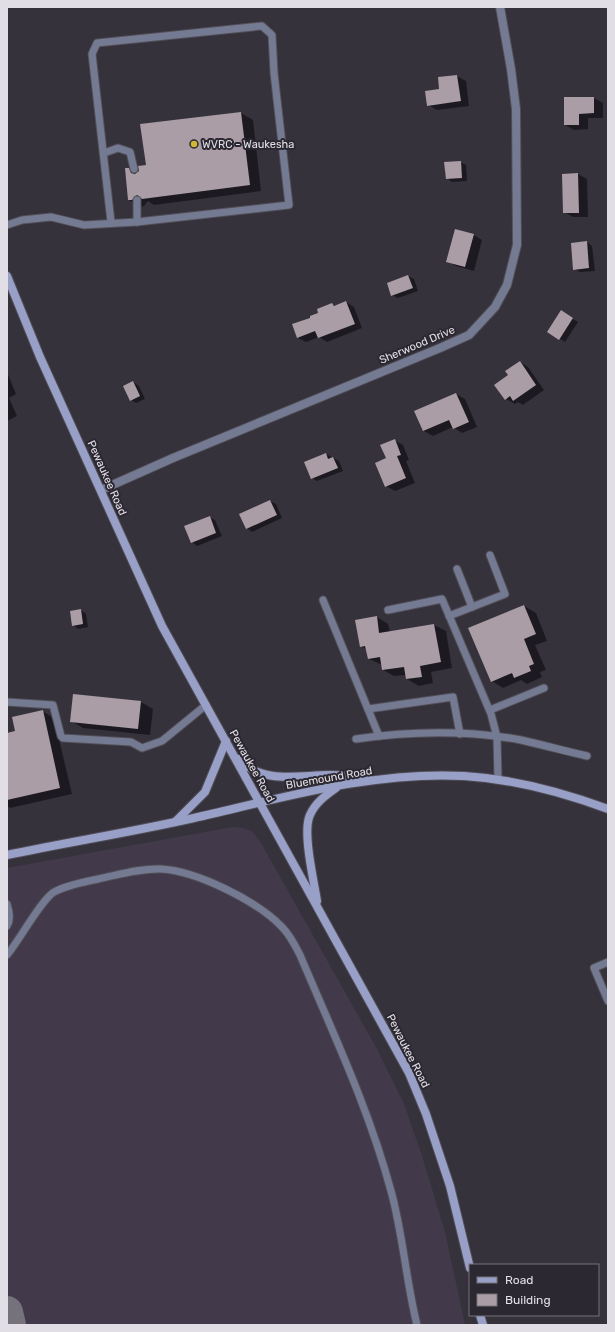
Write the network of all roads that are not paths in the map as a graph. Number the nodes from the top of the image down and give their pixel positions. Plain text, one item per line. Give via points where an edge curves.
1 (500, 7) edge
2 (104, 153) junction
3 (134, 169) dead end
4 (137, 200) dead end
5 (111, 222) junction
6 (138, 222) junction
7 (7, 225) edge
8 (7, 276) edge
9 (101, 490) junction
10 (490, 555) dead end
11 (457, 569) dead end
12 (323, 600) dead end
13 (472, 607) junction
14 (388, 610) dead end
15 (449, 616) junction
16 (544, 688) dead end
17 (7, 702) edge
18 (206, 705) junction
19 (368, 709) junction
20 (490, 710) junction
21 (460, 734) junction
22 (378, 736) junction
23 (497, 737) junction
24 (356, 739) dead end
25 (226, 741) junction
26 (231, 750) junction
27 (587, 756) dead end
28 (498, 780) junction
29 (375, 781) junction
30 (338, 787) junction
31 (260, 803) junction
32 (608, 809) edge
33 (174, 822) junction
34 (7, 855) edge
35 (7, 904) edge
36 (318, 906) junction
37 (7, 926) edge
38 (7, 955) edge
39 (608, 962) edge
40 (608, 1001) edge
41 (469, 1264) edge
42 (417, 1325) edge

1 - 9 street, Sherwood Drive via 516,109 517,245 507,285 489,315 469,334 440,348
2 - 3 lane via 118,148 130,152
2 - 5 lane
2 - 6 lane via 92,54 97,43 262,26 272,35 289,205
4 - 6 lane
5 - 6 lane
5 - 7 lane via 84,225 51,217 22,220
8 - 9 main road, Pewaukee Road via 40,357
9 - 18 main road, Pewaukee Road via 162,626
10 - 13 lane via 505,594
11 - 13 lane
12 - 19 lane
13 - 15 lane
14 - 15 lane via 442,599
15 - 20 lane
16 - 20 lane
17 - 18 lane via 53,705 63,738 131,742 142,748 162,741
18 - 25 main road, Pewaukee Road
19 - 21 lane via 453,697
19 - 22 lane
20 - 23 lane
21 - 22 lane
21 - 23 lane
22 - 24 lane
23 - 27 lane
23 - 28 lane
25 - 26 main road, Pewaukee Road
25 - 33 main road via 205,792
26 - 29 main road via 251,770 271,777 339,775
26 - 31 main road, Pewaukee Road
28 - 29 main road, Bluemound Road via 438,776
28 - 32 main road, Bluemound Road via 556,792
29 - 30 main road, Bluemound Road
30 - 31 main road, Bluemound Road
30 - 36 main road via 316,805 308,819 308,839
31 - 33 main road, Bluemound Road
31 - 36 main road, Pewaukee Road
33 - 34 main road, Bluemound Road
35 - 37 lane
36 - 41 main road, Pewaukee Road via 409,1073 450,1186
38 - 42 lane via 43,903 54,892 81,883 159,869 181,872 229,891 282,926 300,955 356,1088 378,1148 391,1192
39 - 40 lane via 594,968

